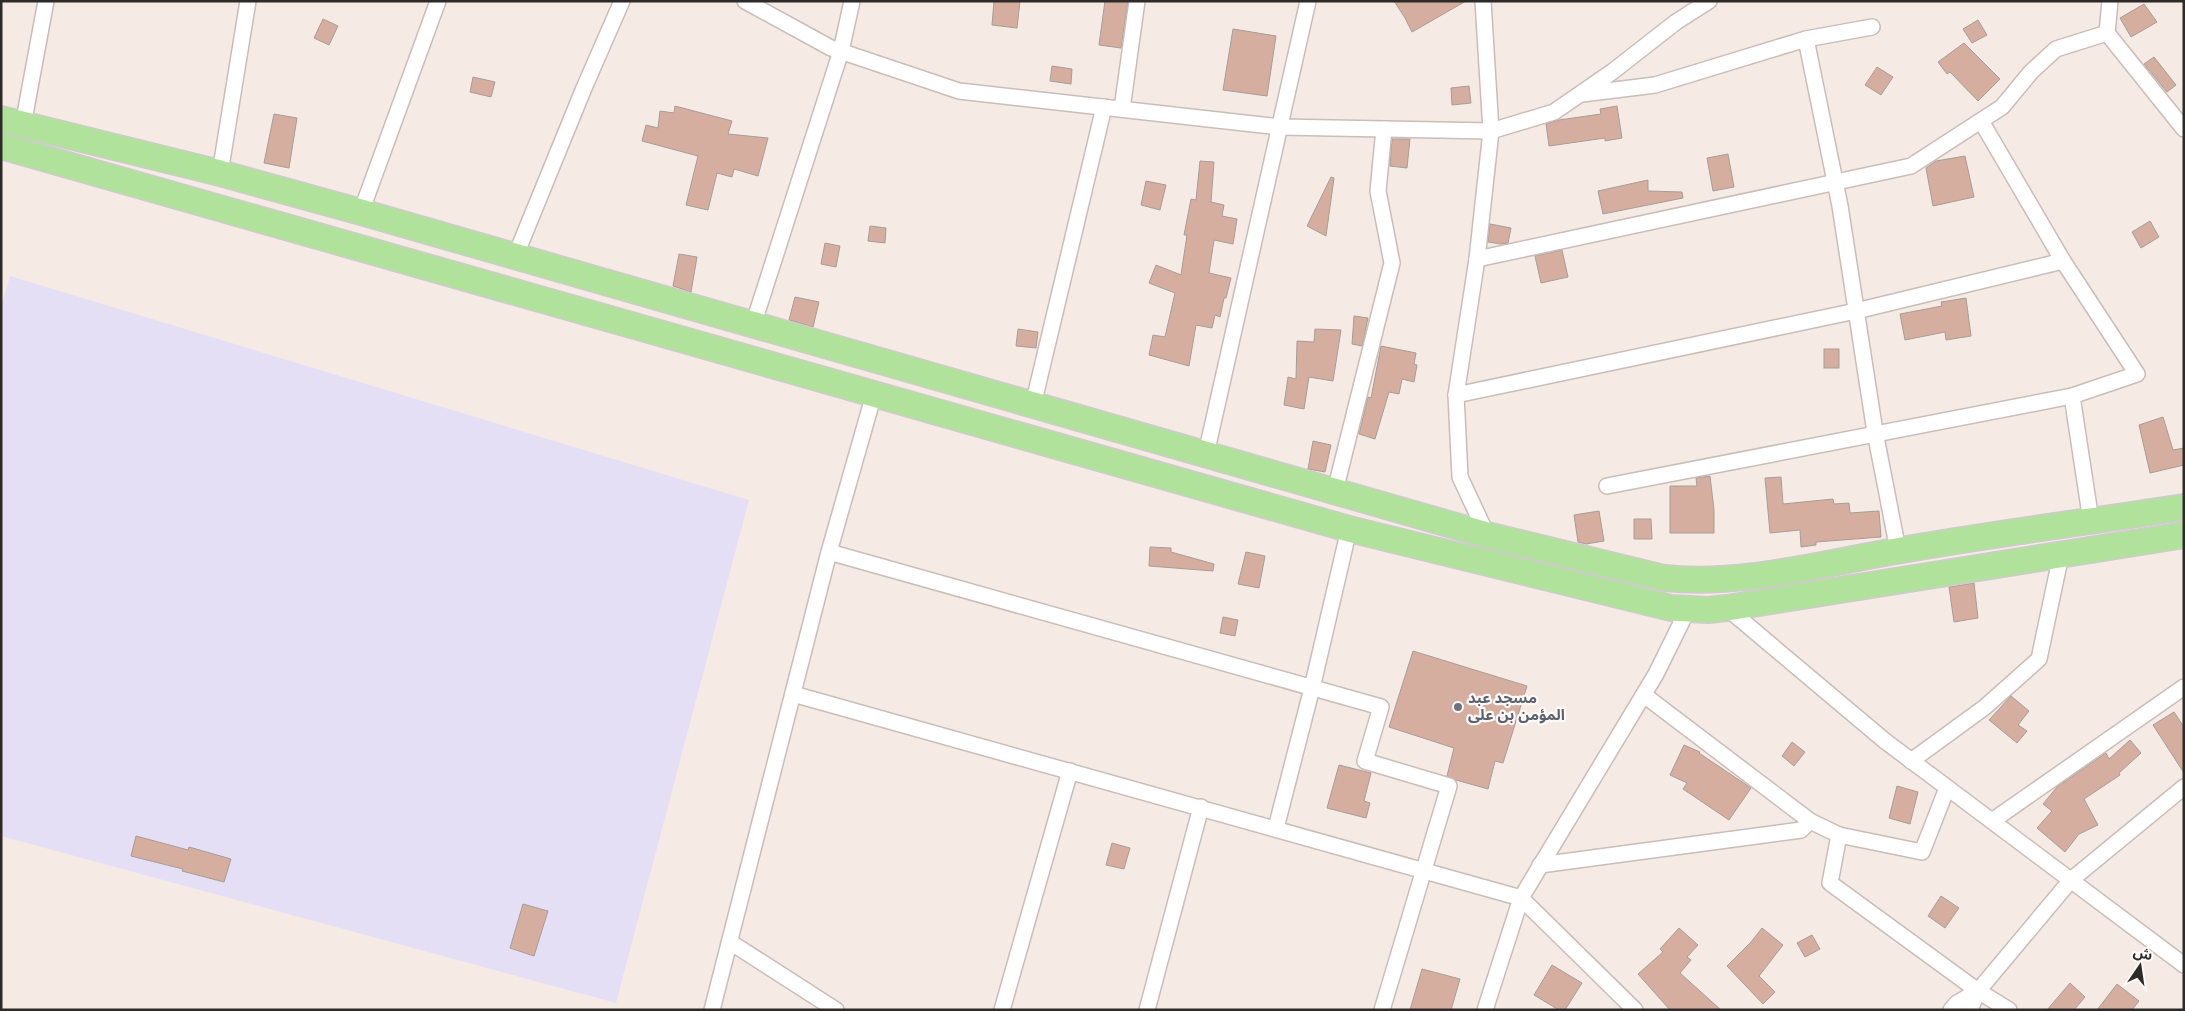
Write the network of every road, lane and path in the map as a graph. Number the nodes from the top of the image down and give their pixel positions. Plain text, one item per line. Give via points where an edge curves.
1 (46, 1) edge
2 (248, 1) edge
3 (438, 1) edge
4 (622, 1) edge
5 (745, 1) edge
6 (852, 1) edge
7 (1137, 1) edge
8 (1308, 1) edge
9 (1484, 1) edge
10 (1709, 1) edge
11 (2110, 1) edge
12 (1872, 27) dead end
13 (2107, 34) junction
14 (1806, 39) junction
15 (841, 51) junction
16 (1581, 94) junction
17 (1104, 108) junction
18 (1122, 109) junction
19 (1981, 121) junction
20 (12, 122) edge
21 (1280, 127) junction
22 (1384, 129) junction
23 (2184, 129) edge
24 (1492, 131) junction
25 (1, 146) edge
26 (220, 173) junction
27 (1835, 181) junction
28 (361, 212) junction
29 (515, 256) junction
30 (1477, 259) junction
31 (2063, 261) junction
32 (1856, 311) junction
33 (753, 325) junction
34 (874, 394) junction
35 (1456, 395) junction
36 (2072, 396) junction
37 (1033, 405) junction
38 (1875, 432) junction
39 (1206, 454) junction
40 (1607, 486) dead end
41 (1335, 491) junction
42 (2184, 507) edge
43 (2091, 522) junction
44 (1349, 529) junction
45 (1487, 535) junction
46 (2184, 535) edge
47 (1898, 550) junction
48 (829, 552) junction
49 (2061, 555) junction
50 (1727, 608) junction
51 (1688, 609) junction
52 (2184, 687) edge
53 (1312, 688) junction
54 (793, 694) junction
55 (1644, 695) junction
56 (1911, 761) junction
57 (1070, 771) junction
58 (2184, 787) edge
59 (1947, 788) junction
60 (1201, 807) junction
61 (1810, 821) junction
62 (1992, 821) junction
63 (1276, 828) junction
64 (1840, 835) junction
65 (1540, 865) junction
66 (1424, 871) junction
67 (2071, 880) junction
68 (1520, 898) junction
69 (730, 942) junction
70 (2184, 965) edge
71 (1978, 990) junction
72 (712, 1010) edge
73 (836, 1010) edge
74 (1002, 1010) edge
75 (1146, 1010) edge
76 (1382, 1010) edge
77 (1485, 1010) edge
78 (1635, 1010) edge
79 (1951, 1010) edge
80 (1970, 1010) edge
81 (2009, 1010) edge

1 - 20 street
2 - 26 street
3 - 28 street
4 - 29 street
5 - 15 street
6 - 15 street
7 - 18 street
8 - 21 street
9 - 24 street
10 - 16 street
11 - 13 street
12 - 14 street
13 - 19 street via 2056,49 2031,72 2002,107
13 - 23 street
14 - 16 street via 1656,85
14 - 27 street
15 - 17 street via 959,91
15 - 33 street
16 - 24 street via 1554,112
17 - 18 street
17 - 37 street
18 - 21 street
19 - 27 street via 1911,166
19 - 31 street
20 - 26 main road
21 - 22 street
21 - 39 street
22 - 24 street
22 - 41 street via 1378,191 1392,262
24 - 30 street
25 - 34 main road
26 - 28 main road
27 - 30 street
27 - 32 street
28 - 29 main road
29 - 33 main road
30 - 35 street
31 - 32 street
31 - 36 street via 2137,374
32 - 35 street
32 - 38 street
33 - 37 main road
34 - 44 main road
34 - 48 street
35 - 45 street via 1460,477
36 - 38 street
36 - 43 street
37 - 39 main road
38 - 40 street
38 - 47 street
39 - 41 main road
41 - 45 main road
42 - 43 main road
43 - 47 main road
44 - 51 main road via 1654,604
44 - 53 street
45 - 47 main road via 1638,573 1691,581 1745,578
46 - 49 main road
48 - 53 street
48 - 54 street
49 - 50 main road
49 - 56 street via 2039,659 1985,706
50 - 51 main road
50 - 56 street
51 - 55 street
52 - 62 street
53 - 63 street
53 - 66 street via 1381,707 1365,761 1449,786
54 - 57 street
54 - 69 street
55 - 61 street
55 - 65 street
56 - 59 street
57 - 60 street
57 - 74 street
58 - 67 street
59 - 62 street
59 - 64 street via 1922,852
60 - 63 street
60 - 75 street
61 - 64 street
61 - 65 street via 1801,830
62 - 67 street
63 - 66 street
64 - 71 street via 1830,883
65 - 68 street
66 - 68 street
66 - 76 street
67 - 70 street
67 - 71 street
68 - 77 street
68 - 78 street
69 - 72 street
69 - 73 street
71 - 79 street
71 - 80 street
71 - 81 street

